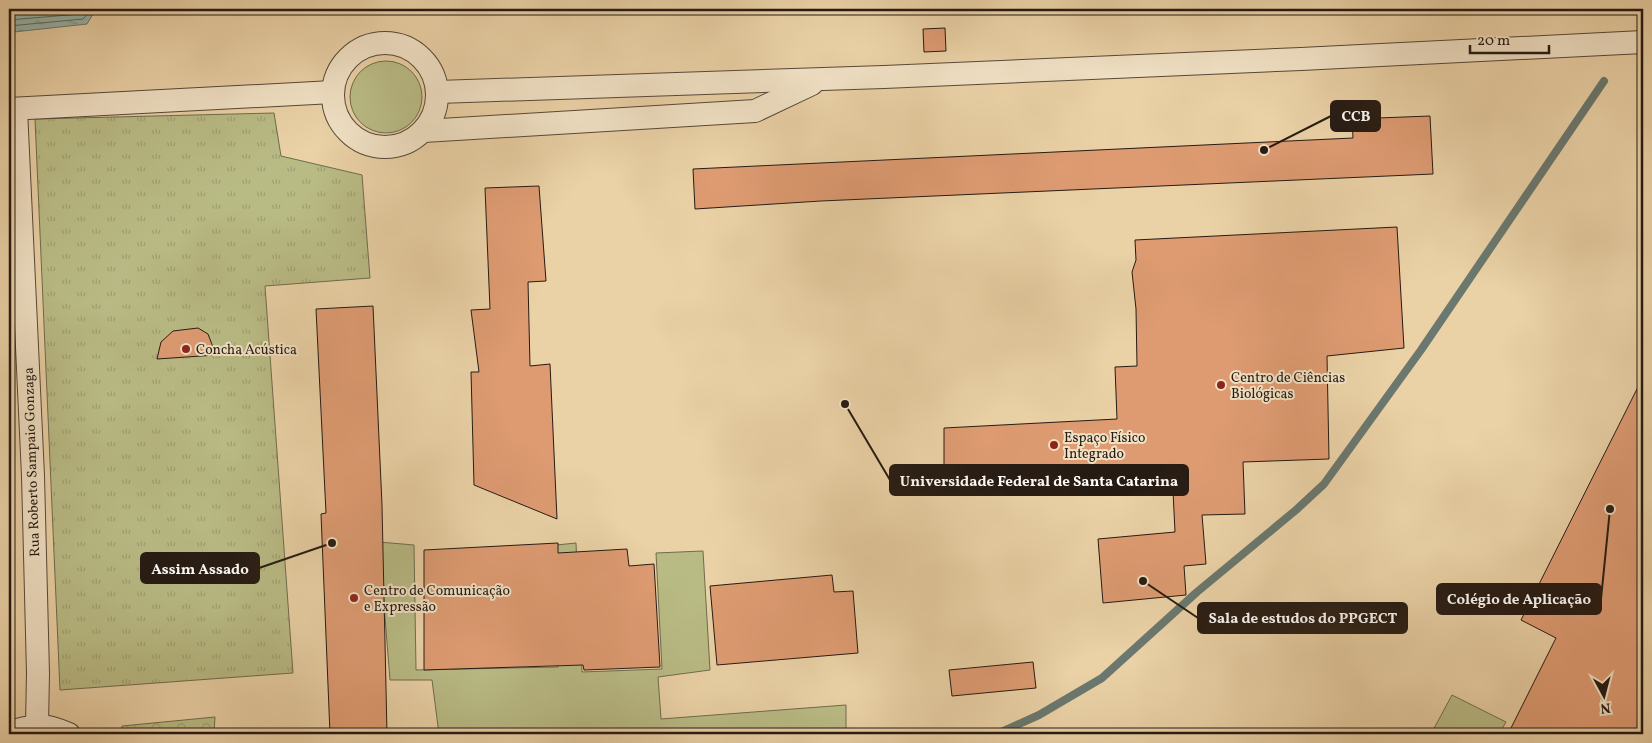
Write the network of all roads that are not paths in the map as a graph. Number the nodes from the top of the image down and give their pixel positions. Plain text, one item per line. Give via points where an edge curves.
1 (1643, 42) edge
2 (821, 80) junction
3 (333, 92) junction
4 (438, 92) junction
5 (12, 109) edge
6 (424, 131) junction
7 (37, 725) junction
8 (9, 732) edge
9 (69, 734) edge

1 - 2 street
2 - 4 street
2 - 6 street via 755,111
3 - 4 street via 336,76 344,62 371,45 387,43 416,53 427,63
3 - 5 street
3 - 6 street via 334,110 342,126 355,139 372,146 390,148 403,145
4 - 6 street via 435,112
5 - 7 street, Rua Roberto Sampaio Gonzaga via 33,476
7 - 8 street
7 - 9 street

